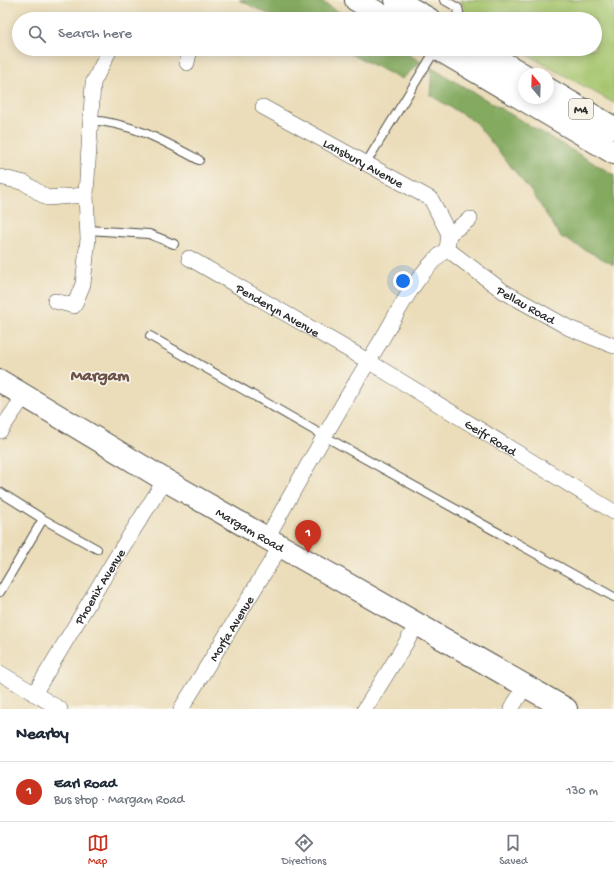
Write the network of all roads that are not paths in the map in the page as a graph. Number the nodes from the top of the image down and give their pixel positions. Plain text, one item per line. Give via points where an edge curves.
1 (356, 0) edge
2 (396, 0) edge
3 (444, 0) edge
4 (376, 12) edge
5 (417, 12) edge
6 (458, 12) edge
7 (106, 56) edge
8 (435, 56) edge
9 (449, 56) edge
10 (492, 56) edge
11 (518, 71) edge
12 (554, 93) edge
13 (263, 107) dead end
14 (89, 120) junction
15 (614, 128) edge
16 (614, 153) edge
17 (199, 160) dead end
18 (366, 162) junction
19 (0, 177) edge
20 (86, 195) junction
21 (470, 219) dead end
22 (88, 230) junction
23 (448, 242) junction
24 (174, 244) dead end
25 (189, 258) dead end
26 (55, 301) dead end
27 (150, 336) dead end
28 (614, 346) edge
29 (368, 361) junction
30 (0, 381) edge
31 (25, 395) junction
32 (0, 431) edge
33 (324, 436) junction
34 (165, 480) junction
35 (0, 492) edge
36 (614, 512) edge
37 (43, 519) junction
38 (273, 542) junction
39 (97, 549) dead end
40 (0, 592) edge
41 (614, 597) edge
42 (417, 625) junction
43 (0, 673) edge
44 (526, 685) junction
45 (34, 694) junction
46 (187, 707) edge
47 (60, 709) edge
48 (366, 709) edge
49 (511, 709) edge
50 (566, 709) edge

1 - 4 main road
2 - 5 main road
3 - 6 lane via 458,8
7 - 14 street via 93,83
8 - 18 lane
9 - 16 main road, M4
10 - 11 main road
12 - 15 main road, M4
13 - 18 street, Lansbury Avenue
14 - 17 lane via 109,121 138,129
14 - 20 street
18 - 23 street, Lansbury Avenue via 431,199
19 - 20 street via 25,183 47,198
20 - 22 street
21 - 23 street, Morfa Avenue
22 - 24 lane via 149,234
22 - 26 street via 83,284 74,306
23 - 28 street, Pellau Road via 503,291 569,328
23 - 29 street, Morfa Avenue via 418,279
25 - 29 street, Penderyn Avenue
27 - 33 lane
29 - 33 street, Morfa Avenue
29 - 36 street, Geifr Road
30 - 31 main road, Margam Road
31 - 32 street
31 - 34 main road, Margam Road
33 - 38 street, Morfa Avenue
33 - 41 lane
34 - 38 main road, Margam Road
34 - 45 street, Phoenix Avenue
35 - 37 lane
37 - 39 lane
37 - 40 lane
38 - 42 main road, Margam Road
38 - 46 street, Morfa Avenue
42 - 44 main road, Margam Road
42 - 48 street
43 - 45 street
44 - 49 street
44 - 50 main road, Margam Road
45 - 47 street

